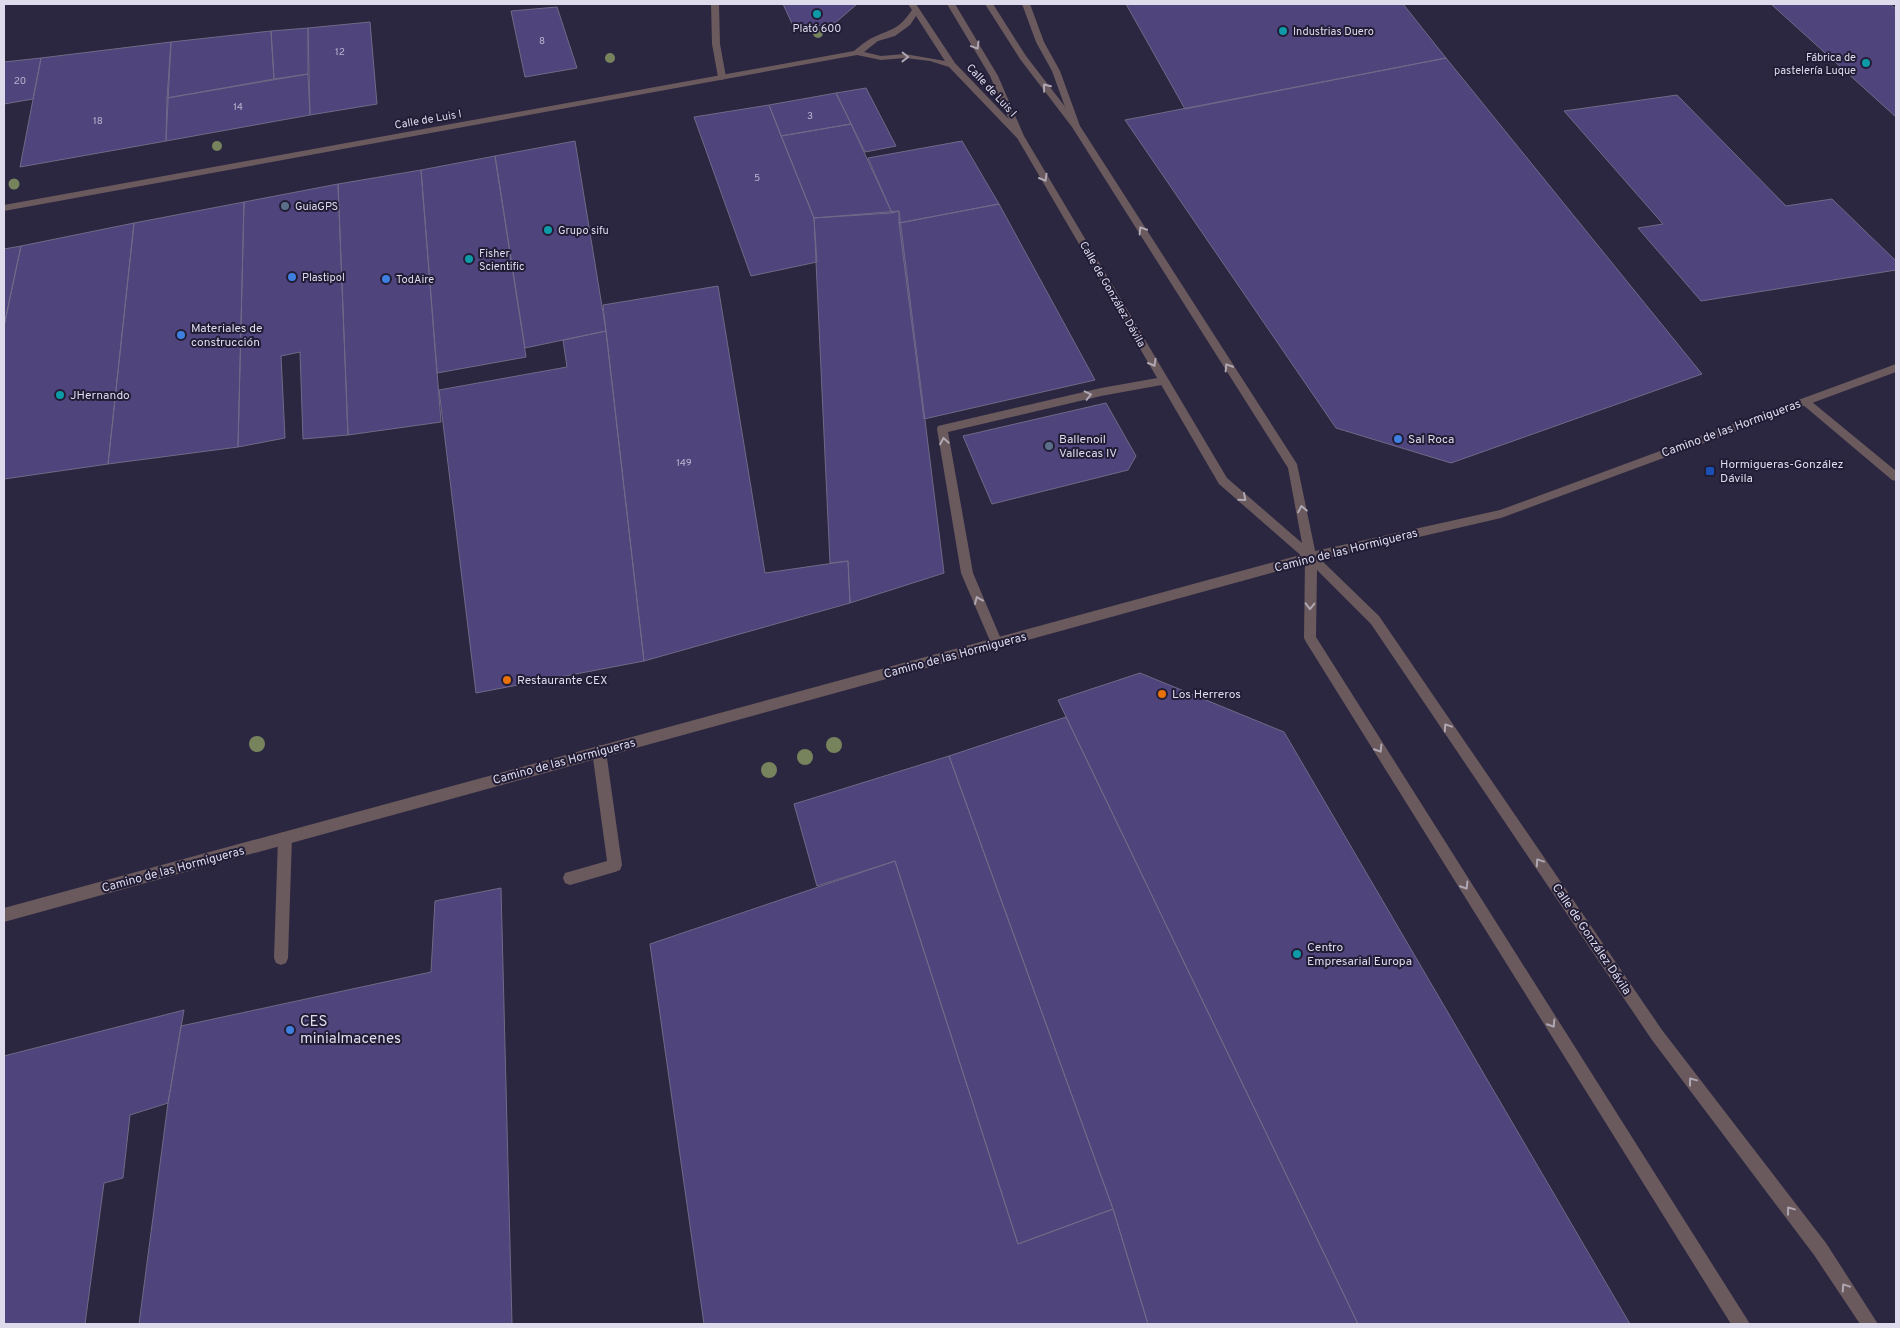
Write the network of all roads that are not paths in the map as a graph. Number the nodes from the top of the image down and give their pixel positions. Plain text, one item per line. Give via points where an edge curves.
1 (715, 4) edge
2 (951, 4) edge
3 (988, 4) edge
4 (1026, 4) edge
5 (914, 7) edge
6 (857, 53) junction
7 (952, 65) junction
8 (722, 77) junction
9 (1076, 126) junction
10 (1020, 136) junction
11 (4, 208) edge
12 (1896, 368) edge
13 (1163, 381) junction
14 (1806, 401) junction
15 (1896, 477) edge
16 (1311, 557) junction
17 (997, 644) junction
18 (600, 751) junction
19 (285, 838) junction
20 (570, 878) dead end
21 (4, 915) edge
22 (281, 958) dead end
23 (1741, 1324) edge
24 (1870, 1324) edge

1 - 8 street via 716,44
2 -> 10 street, Calle de González Dávila via 994,76
9 -> 3 street via 1023,57
4 - 9 street via 1040,42 1056,70
5 - 6 street, Calle de Luis I via 907,23 892,34 875,39
5 - 7 street
6 -> 7 street, Calle de Luis I via 881,58 930,59
6 - 8 street, Calle de Luis I
7 - 10 street, Calle de Luis I
8 - 11 street, Calle de Luis I
16 -> 9 street via 1293,467
10 -> 13 street, Calle de González Dávila
12 - 14 street, Camino de las Hormigueras
13 -> 16 street, Calle de González Dávila via 1223,481
17 -> 13 street via 967,573 942,429
14 - 15 street
14 - 16 street, Camino de las Hormigueras via 1501,514
16 - 17 street, Camino de las Hormigueras
16 -> 23 street via 1310,638
24 -> 16 street, Calle de González Dávila via 1820,1249 1657,1035 1375,620
17 - 18 street, Camino de las Hormigueras
18 - 19 street, Camino de las Hormigueras
18 - 20 street via 615,865
19 - 21 street, Camino de las Hormigueras
19 - 22 street

